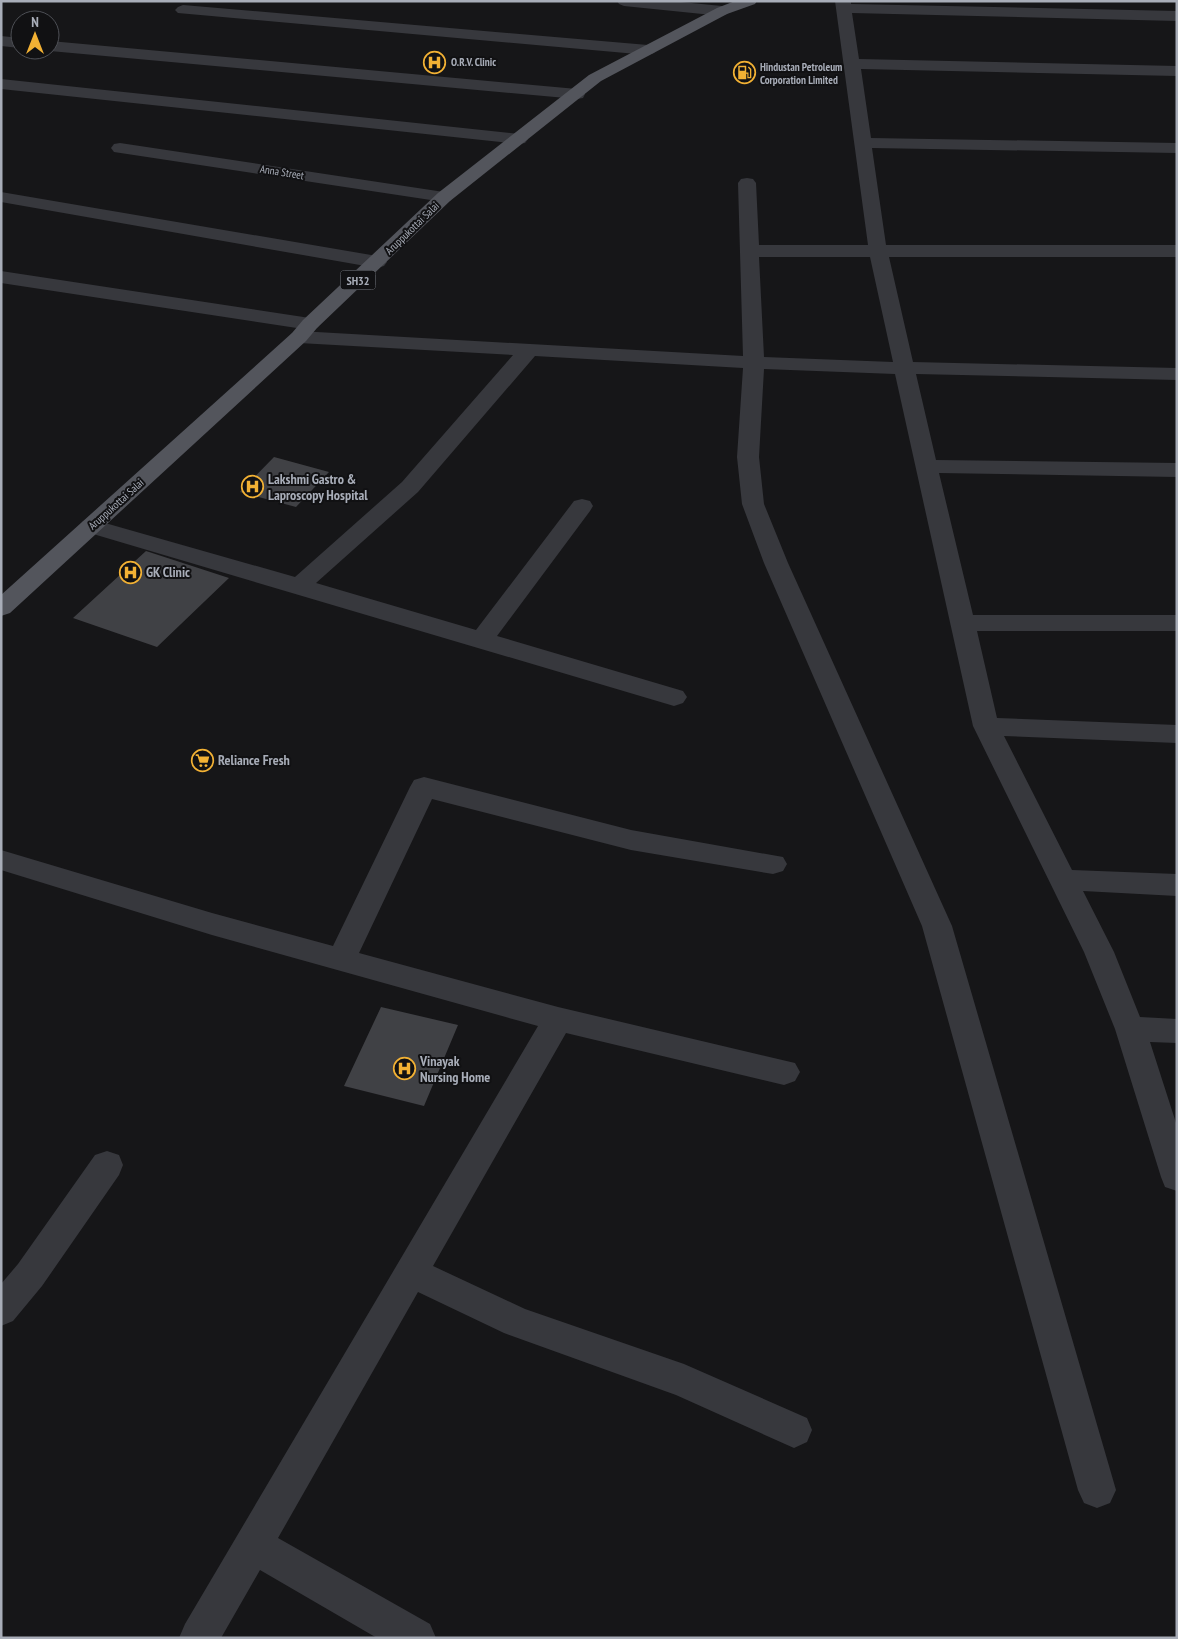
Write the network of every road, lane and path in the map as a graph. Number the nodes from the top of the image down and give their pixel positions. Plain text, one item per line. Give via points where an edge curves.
1 (624, 1) edge
2 (750, 1) edge
3 (843, 4) edge
4 (183, 10) dead end
5 (722, 11) junction
6 (1177, 16) edge
7 (60, 47) edge
8 (648, 50) junction
9 (851, 64) junction
10 (1177, 71) edge
11 (1, 84) edge
12 (577, 94) junction
13 (518, 139) junction
14 (863, 143) junction
15 (120, 148) dead end
16 (1177, 148) edge
17 (747, 183) dead end
18 (1, 197) edge
19 (444, 197) junction
20 (750, 251) junction
21 (1177, 251) edge
22 (878, 252) junction
23 (377, 262) junction
24 (1, 277) edge
25 (305, 331) junction
26 (530, 349) junction
27 (754, 363) junction
28 (904, 368) junction
29 (1177, 374) edge
30 (926, 466) junction
31 (1177, 470) edge
32 (582, 506) dead end
33 (92, 526) junction
34 (299, 586) junction
35 (1, 608) edge
36 (962, 623) junction
37 (1177, 623) edge
38 (481, 640) junction
39 (674, 697) dead end
40 (986, 726) junction
41 (1177, 734) edge
42 (1, 860) edge
43 (773, 864) dead end
44 (1063, 880) junction
45 (1177, 885) edge
46 (341, 960) junction
47 (558, 1019) junction
48 (1130, 1029) junction
49 (1177, 1031) edge
50 (784, 1072) dead end
51 (107, 1165) dead end
52 (1177, 1177) edge
53 (411, 1272) junction
54 (1, 1310) edge
55 (794, 1430) dead end
56 (1097, 1490) dead end
57 (253, 1545) junction
58 (199, 1638) edge
59 (416, 1638) edge

1 - 5 street
2 - 5 main road, Aruppukottai Salai / SH32
3 - 6 street
3 - 9 street
4 - 8 street
5 - 8 main road, Aruppukottai Salai / SH32
7 - 12 street
8 - 12 main road, Aruppukottai Salai / SH32 via 595,78
9 - 10 street
9 - 14 street
11 - 13 street
12 - 13 main road, Aruppukottai Salai / SH32
13 - 19 main road, Aruppukottai Salai / SH32
14 - 16 street
14 - 22 street
15 - 19 street, Anna Street
17 - 20 street
18 - 23 street
19 - 23 main road, Aruppukottai Salai / SH32
20 - 22 street
20 - 27 street
21 - 22 street
22 - 28 street
23 - 25 main road, Aruppukottai Salai / SH32
24 - 25 street
25 - 26 street
25 - 33 main road, Aruppukottai Salai / SH32
26 - 27 street
26 - 34 street via 410,487
27 - 28 street
27 - 56 street via 748,457 753,504 776,564 937,926
28 - 29 street
28 - 30 street
30 - 31 street
30 - 36 street
32 - 38 street
33 - 34 street
33 - 35 main road, Aruppukottai Salai / SH32
34 - 38 street
36 - 37 street
36 - 40 street
38 - 39 street
40 - 41 street
40 - 44 street
42 - 46 street
43 - 46 street via 631,840 424,787
44 - 45 street
44 - 48 street via 1099,952
46 - 47 street
47 - 50 street
47 - 53 street
48 - 49 street
48 - 52 street
51 - 54 street via 30,1275
53 - 55 street via 516,1322 684,1381
53 - 57 street
57 - 58 street
57 - 59 street

